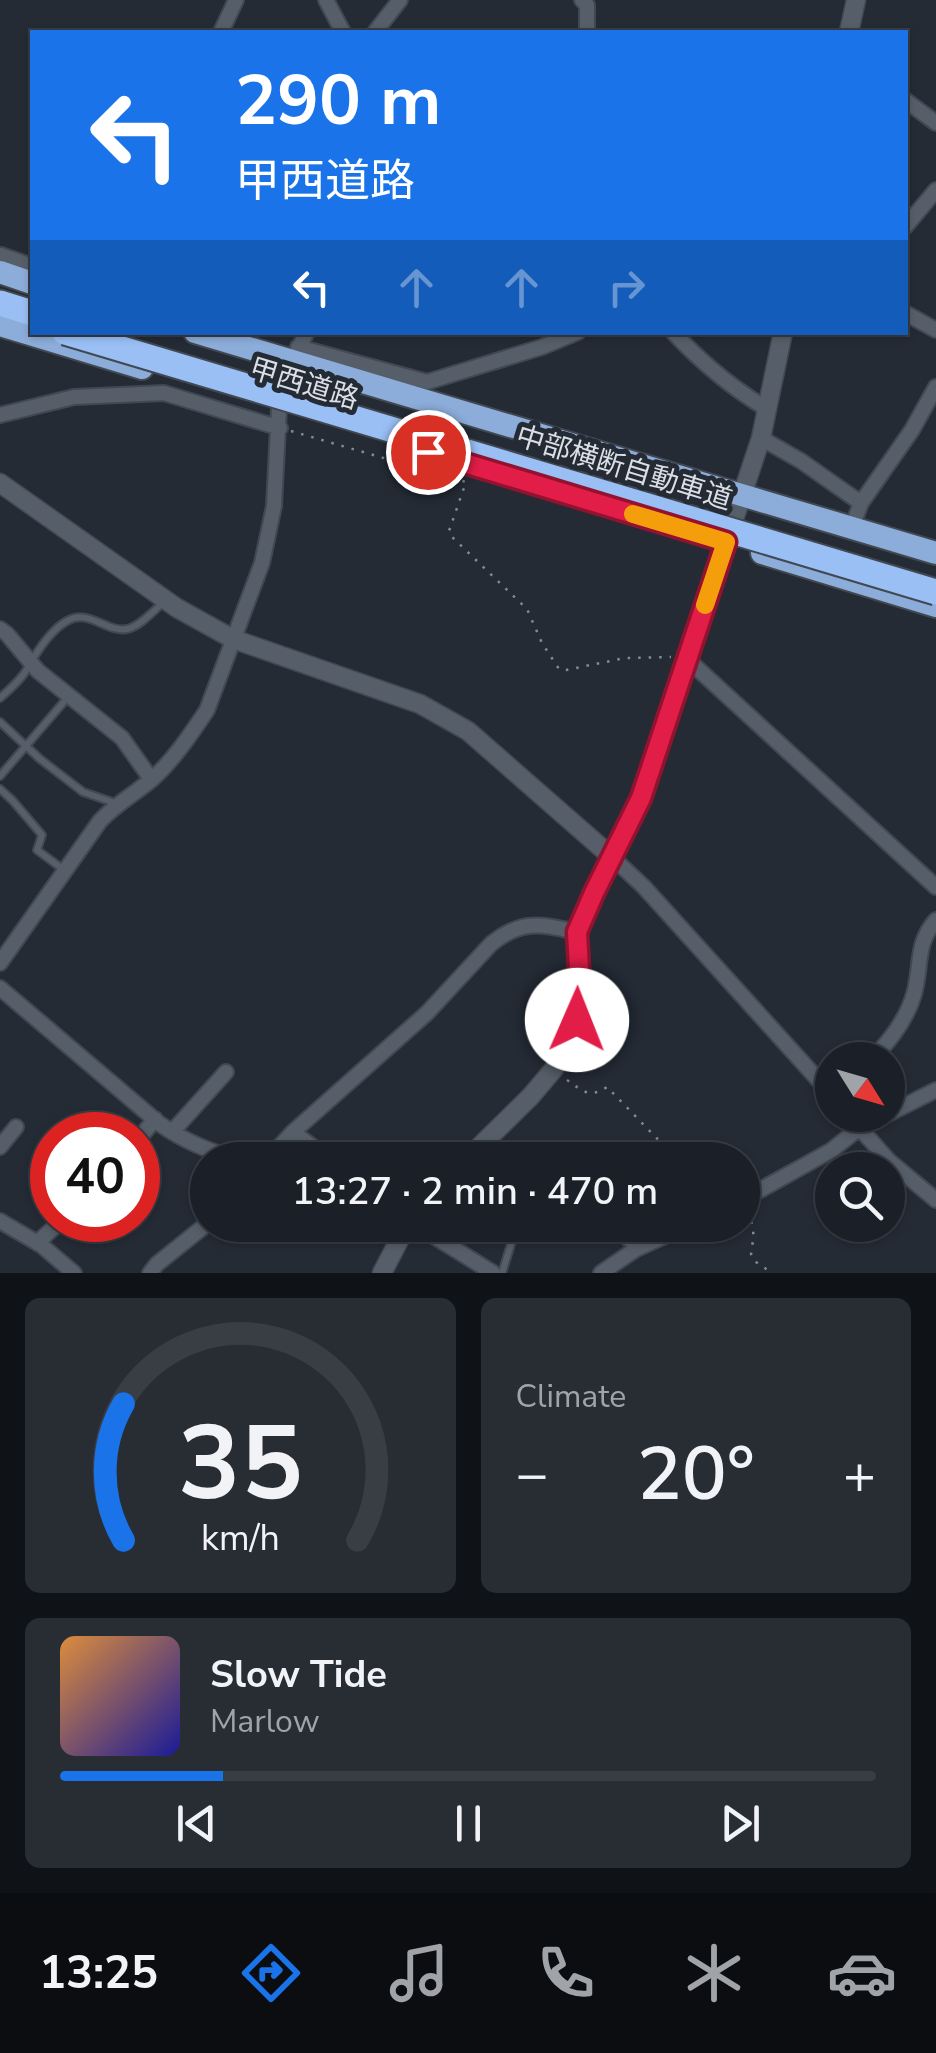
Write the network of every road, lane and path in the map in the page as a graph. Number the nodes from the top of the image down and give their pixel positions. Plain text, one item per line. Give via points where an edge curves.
1 (236, 0) edge
2 (326, 0) edge
3 (400, 0) edge
4 (582, 0) edge
5 (856, 0) edge
6 (222, 30) edge
7 (341, 30) edge
8 (377, 30) edge
9 (587, 30) edge
10 (849, 30) edge
11 (908, 102) edge
12 (936, 122) edge
13 (936, 190) edge
14 (908, 223) edge
15 (0, 257) edge
16 (30, 265) edge
17 (0, 272) edge
18 (30, 282) edge
19 (0, 303) edge
20 (0, 312) edge
21 (30, 312) edge
22 (908, 315) edge
23 (30, 321) edge
24 (0, 325) edge
25 (936, 330) edge
26 (30, 335) edge
27 (30, 335) edge
28 (75, 335) edge
29 (106, 335) edge
30 (208, 335) edge
31 (304, 335) edge
32 (571, 335) edge
33 (676, 335) edge
34 (782, 335) edge
35 (295, 354) junction
36 (936, 386) edge
37 (768, 409) junction
38 (0, 416) edge
39 (280, 418) junction
40 (761, 438) junction
41 (0, 483) edge
42 (742, 496) junction
43 (861, 503) junction
44 (852, 527) junction
45 (726, 542) junction
46 (936, 553) edge
47 (936, 583) edge
48 (936, 592) edge
49 (166, 600) junction
50 (936, 606) edge
51 (0, 629) edge
52 (233, 638) junction
53 (687, 660) junction
54 (30, 661) junction
55 (69, 696) junction
56 (0, 698) edge
57 (0, 722) edge
58 (26, 746) junction
59 (0, 776) edge
60 (151, 779) junction
61 (0, 789) edge
62 (116, 804) junction
63 (613, 858) junction
64 (65, 870) junction
65 (936, 887) edge
66 (936, 920) edge
67 (577, 932) junction
68 (1, 960) edge
69 (0, 988) edge
70 (884, 1042) edge
71 (553, 1070) junction
72 (226, 1072) dead end
73 (815, 1076) edge
74 (936, 1090) edge
75 (905, 1105) edge
76 (147, 1112) edge
77 (160, 1123) edge
78 (16, 1126) dead end
79 (172, 1132) junction
80 (293, 1132) junction
81 (853, 1132) edge
82 (862, 1132) edge
83 (192, 1142) edge
84 (284, 1142) edge
85 (306, 1142) edge
86 (484, 1142) edge
87 (660, 1142) edge
88 (0, 1147) edge
89 (760, 1190) edge
90 (936, 1200) edge
91 (0, 1220) edge
92 (30, 1237) edge
93 (190, 1237) edge
94 (38, 1242) edge
95 (398, 1242) edge
96 (443, 1242) edge
97 (512, 1242) edge
98 (627, 1242) edge
99 (652, 1242) edge
100 (752, 1242) edge
101 (636, 1249) junction
102 (74, 1273) edge
103 (150, 1273) edge
104 (382, 1273) edge
105 (493, 1273) edge
106 (502, 1273) edge
107 (600, 1273) edge
108 (772, 1273) edge

1 - 6 street
2 - 7 street
3 - 8 street
4 - 9 street
5 - 10 street
11 - 12 street
13 - 14 street
15 - 16 street
17 - 18 highway
19 - 21 highway
20 - 23 highway
22 - 25 street
24 - 27 highway, 甲西道路
26 - 39 highway, 甲西道路
28 - 48 highway, 中部横断自動車道, bridge
29 - 47 highway, 中部横断自動車道
30 - 35 highway, 甲西道路
31 - 35 street
32 - 35 street via 428,382
33 - 37 street
34 - 37 street
35 - 39 street
35 - 42 highway, 甲西道路
36 - 43 street
37 - 40 street
38 - 39 street via 74,397 164,393
39 - 45 highway, 甲西道路
39 - 52 street via 262,564
39 - 53 path via 466,482 452,537 527,608 558,669 625,658
40 - 42 street
40 - 43 street
41 - 49 street
42 - 44 highway, 甲西道路
42 - 45 street
43 - 44 street
44 - 46 highway, 甲西道路
45 - 50 highway, 甲西道路
45 - 53 street
49 - 52 street
49 - 54 lane via 124,630 70,618
51 - 54 street
52 - 60 street via 208,710
52 - 63 street via 444,716
53 - 63 street via 641,798
53 - 65 street
54 - 55 street
54 - 56 lane
55 - 58 lane
55 - 60 street via 122,738
57 - 58 lane
58 - 59 lane
58 - 62 lane via 83,792
60 - 62 street
61 - 64 lane via 42,836 37,850
62 - 64 street
63 - 67 street
63 - 73 street
64 - 68 street
66 - 70 street via 922,939 908,1010
67 - 71 street via 577,1020
67 - 80 street via 528,924 502,934 427,1012
69 - 76 street
71 - 86 street
71 - 87 path via 586,1093 607,1088
72 - 79 street
74 - 75 street
77 - 79 street
78 - 88 street
79 - 83 street
80 - 84 street
80 - 85 street
81 - 89 street
82 - 90 street
91 - 92 street
93 - 103 street
94 - 102 street
95 - 104 street
96 - 105 street
97 - 106 lane
98 - 101 lane
99 - 101 street
100 - 108 path via 750,1254
101 - 107 street

